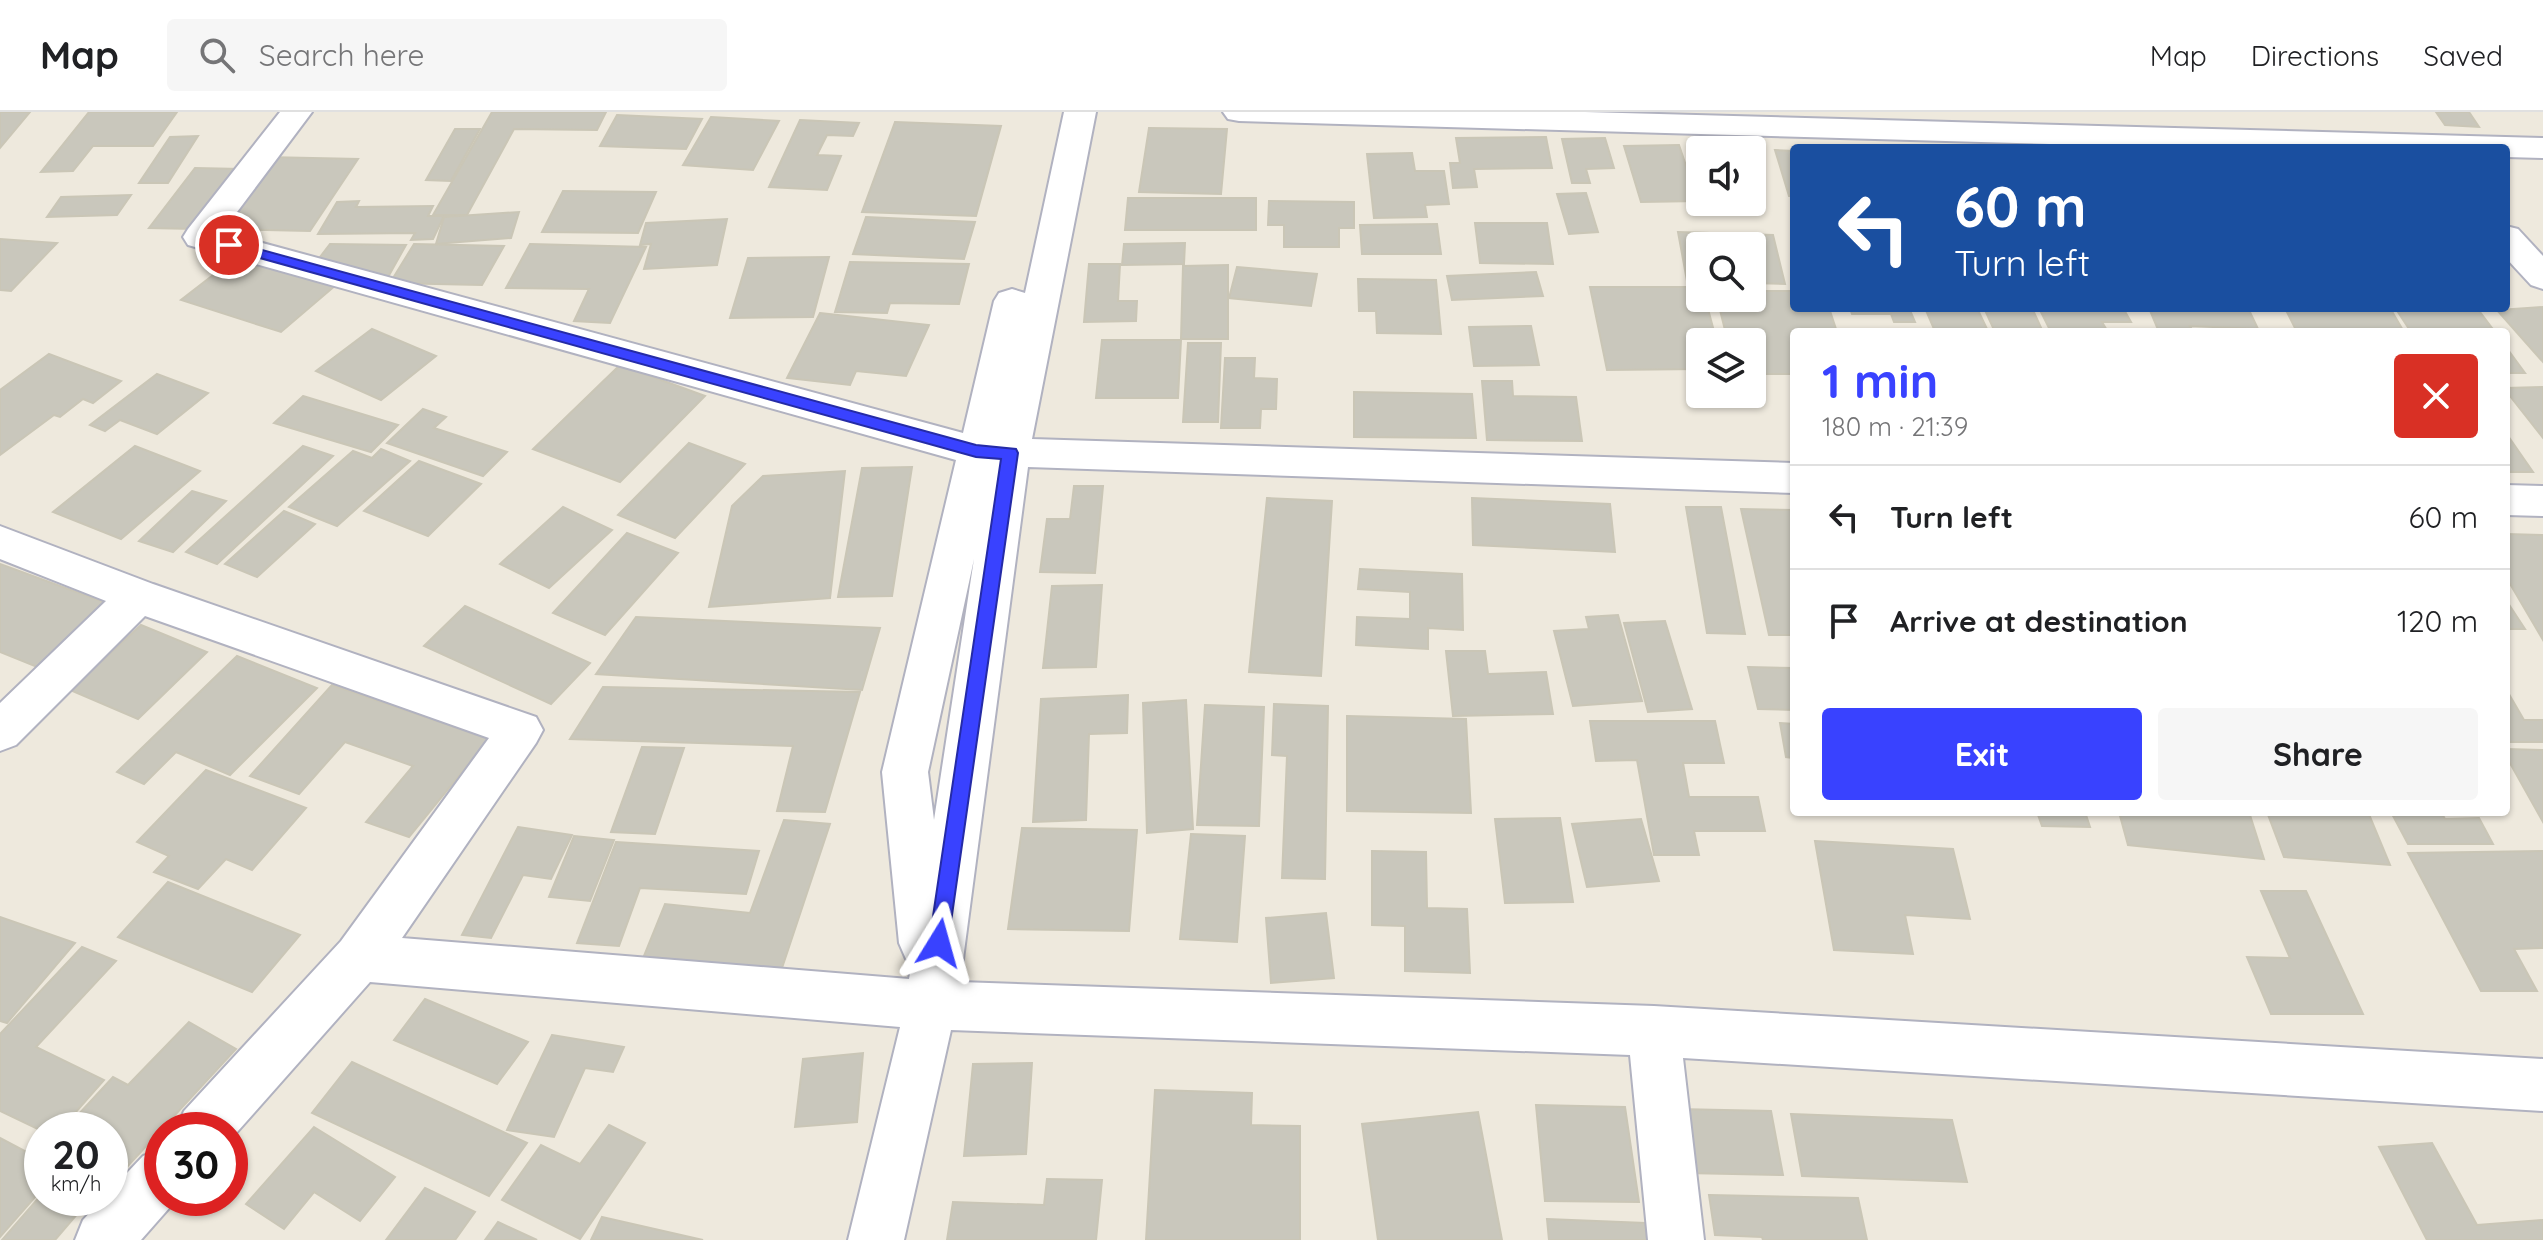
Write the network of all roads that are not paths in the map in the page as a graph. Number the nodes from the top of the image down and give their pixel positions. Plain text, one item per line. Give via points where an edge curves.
1 (296, 112) edge
2 (1058, 112) edge
3 (1080, 112) edge
4 (1239, 112) edge
5 (2399, 112) edge
6 (2353, 144) edge
7 (2422, 144) edge
8 (2510, 147) edge
9 (2543, 148) edge
10 (2510, 241) edge
11 (2543, 277) edge
12 (993, 452) junction
13 (1790, 478) edge
14 (2510, 500) edge
15 (2543, 501) edge
16 (0, 542) edge
17 (138, 596) junction
18 (0, 732) edge
19 (359, 958) junction
20 (931, 1005) junction
21 (1654, 1031) junction
22 (2543, 1085) edge
23 (219, 1112) edge
24 (144, 1195) edge
25 (103, 1240) edge
26 (876, 1240) edge
27 (1676, 1240) edge

1 - 12 street via 200,237
2 - 12 street
3 - 12 street
4 - 6 street
5 - 7 street
8 - 9 street
10 - 11 street
12 - 13 street
12 - 20 street
12 - 20 street via 905,772
14 - 15 street
16 - 17 street
17 - 18 street
17 - 19 street via 520,730
19 - 20 street
19 - 23 street
20 - 21 street
20 - 26 street
21 - 22 street
21 - 27 street
24 - 25 street

